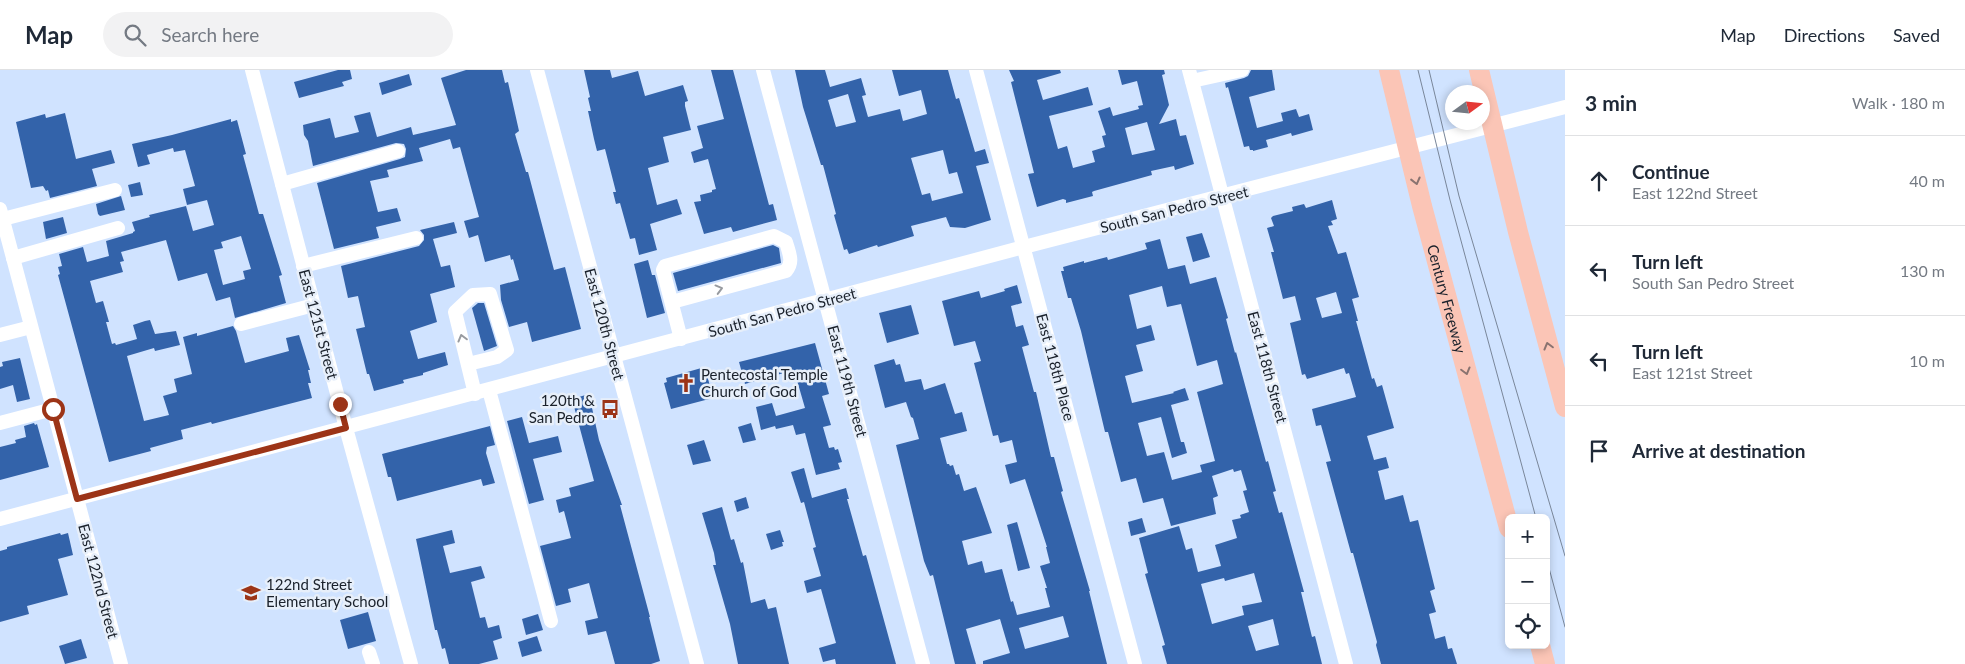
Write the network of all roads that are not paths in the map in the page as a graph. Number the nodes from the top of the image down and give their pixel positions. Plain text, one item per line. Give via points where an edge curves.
1 (252, 70) edge
2 (537, 70) edge
3 (763, 70) edge
4 (976, 70) edge
5 (1242, 70) edge
6 (1479, 70) edge
7 (1190, 75) edge
8 (1390, 76) edge
9 (1565, 107) edge
10 (398, 150) dead end
11 (282, 184) junction
12 (115, 190) dead end
13 (1222, 196) junction
14 (1, 214) edge
15 (118, 228) dead end
16 (416, 238) dead end
17 (1024, 247) junction
18 (13, 258) junction
19 (304, 266) junction
20 (826, 300) junction
21 (672, 302) junction
22 (314, 305) junction
23 (241, 324) dead end
24 (31, 327) junction
25 (0, 335) edge
26 (681, 339) junction
27 (614, 357) junction
28 (468, 364) junction
29 (489, 390) junction
30 (475, 394) junction
31 (1565, 407) edge
32 (53, 409) junction
33 (0, 423) edge
34 (346, 428) junction
35 (77, 499) junction
36 (1505, 514) edge
37 (0, 520) edge
38 (551, 621) dead end
39 (1541, 649) edge
40 (121, 664) edge
41 (411, 664) edge
42 (697, 664) edge
43 (923, 664) edge
44 (1135, 664) edge
45 (1346, 664) edge
46 (1545, 664) edge

1 - 11 street, East 121st Street
2 - 27 street, East 120th Street
3 - 20 street, East 119th Street
4 - 17 street, East 118th Place
5 - 7 street
31 -> 6 highway
7 - 13 street, East 118th Street
8 -> 36 highway, Century Freeway
9 - 13 street, South San Pedro Street
10 - 11 street
11 - 19 street, East 121st Street
12 - 14 street
13 - 17 street, South San Pedro Street
13 - 45 street, East 118th Street
14 - 18 street, East 122nd Street
15 - 18 street
16 - 19 street
17 - 20 street, South San Pedro Street
17 - 44 street, East 118th Place
18 - 24 street, East 122nd Street
19 - 22 street, East 121st Street
20 - 26 street, South San Pedro Street
20 - 43 street, East 119th Street
21 -> 21 street via 786,272 791,258 786,242 774,236 665,266 663,270
21 - 26 street
22 - 23 street
22 - 34 street, East 121st Street
24 - 25 street
24 - 32 street, East 122nd Street
26 - 27 street, South San Pedro Street
27 - 29 street, South San Pedro Street
27 - 42 street, East 120th Street
28 -> 28 street via 455,312 473,295 490,294 507,350 497,357
28 - 30 street
29 - 30 street, South San Pedro Street
29 - 38 street
30 - 34 street, South San Pedro Street
32 - 33 street
32 - 35 street, East 122nd Street
34 - 35 street, South San Pedro Street
34 - 41 street, East 121st Street
35 - 37 street, South San Pedro Street
35 - 40 street, East 122nd Street
39 - 46 highway

